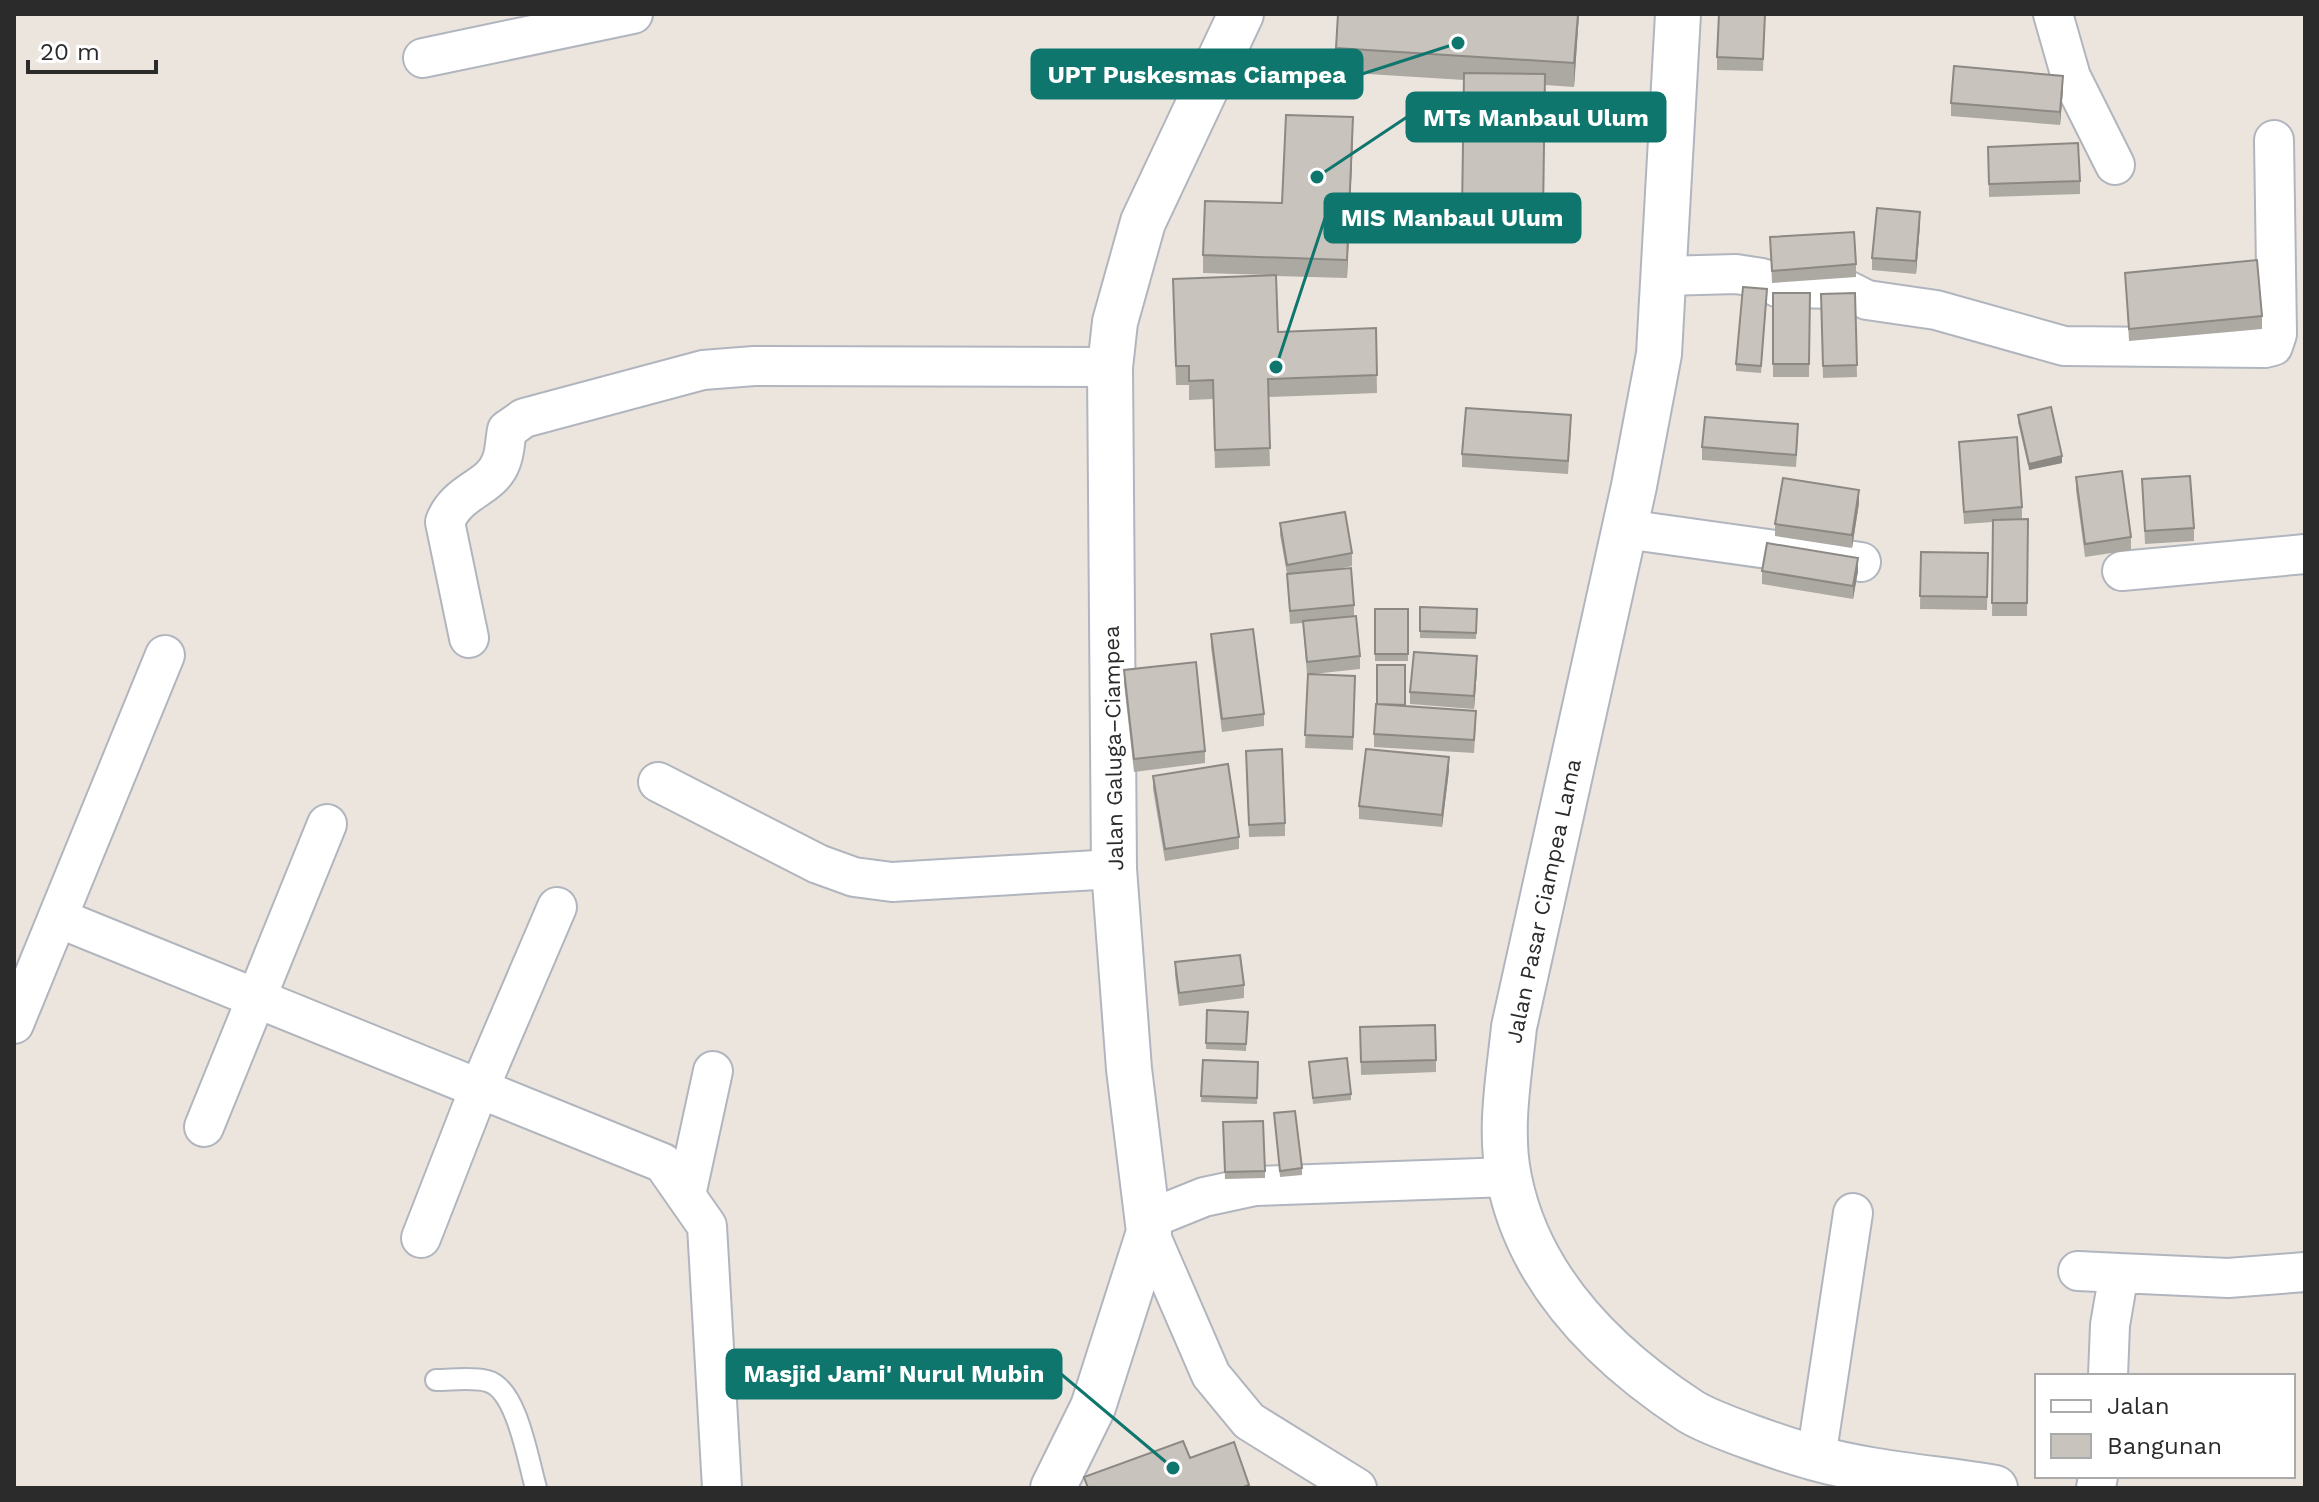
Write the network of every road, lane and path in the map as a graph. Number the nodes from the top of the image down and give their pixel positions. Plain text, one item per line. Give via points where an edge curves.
1 (633, 14) edge
2 (1241, 14) edge
3 (1678, 14) edge
4 (2053, 14) edge
5 (423, 58) dead end
6 (2274, 140) dead end
7 (2115, 165) dead end
8 (1664, 276) junction
9 (1110, 367) junction
10 (1625, 529) junction
11 (2305, 554) edge
12 (1861, 562) edge
13 (2122, 571) dead end
14 (469, 638) dead end
15 (165, 655) dead end
16 (658, 782) dead end
17 (327, 824) dead end
18 (1114, 869) junction
19 (557, 907) dead end
20 (58, 918) junction
21 (254, 997) junction
22 (14, 1024) edge
23 (713, 1071) dead end
24 (479, 1089) junction
25 (204, 1127) dead end
26 (1508, 1177) junction
27 (686, 1195) junction
28 (1853, 1213) dead end
29 (1148, 1226) junction
30 (421, 1238) dead end
31 (2078, 1271) dead end
32 (2305, 1272) edge
33 (2119, 1273) junction
34 (2108, 1374) edge
35 (436, 1380) dead end
36 (1816, 1458) junction
37 (536, 1488) edge
38 (722, 1488) edge
39 (1053, 1488) edge
40 (1357, 1488) edge
41 (1995, 1488) edge

1 - 5 street
2 - 9 main road, Jalan Galuga–Ciampea via 1143,222 1115,322
3 - 8 main road, Jalan Pasar Ciampea Lama
4 - 7 street via 2071,77
6 - 8 street via 2277,334 2273,346 2265,348 2064,346 1936,310 1867,300 1845,289 1779,288 1762,278 1736,274
8 - 10 main road, Jalan Pasar Ciampea Lama via 1659,354
9 - 14 street via 703,370 524,418 507,430 502,462 491,477 451,506 445,522
9 - 18 main road, Jalan Galuga–Ciampea
10 - 12 street
10 - 26 main road, Jalan Pasar Ciampea Lama via 1514,1027 1505,1114
11 - 13 street
15 - 20 street
16 - 18 street via 818,864 854,877 892,882
17 - 21 street
18 - 29 main road, Jalan Galuga–Ciampea via 1129,1069
19 - 24 street
20 - 21 street
20 - 22 street
21 - 24 street
21 - 25 street
23 - 27 street
24 - 27 street via 663,1163
24 - 30 street
26 - 29 street via 1255,1186 1204,1197
26 - 36 main road, Jalan Pasar Ciampea Lama via 1547,1278 1582,1322 1692,1412
27 - 38 street via 707,1226
28 - 36 street
29 - 39 main road, Jalan Galuga–Ciampea via 1093,1407
29 - 40 street via 1211,1375 1249,1421
31 - 33 street
32 - 33 street via 2228,1278
33 - 34 street
35 - 37 lane via 487,1380 501,1388 513,1407
36 - 41 main road, Jalan Pasar Ciampea Lama

